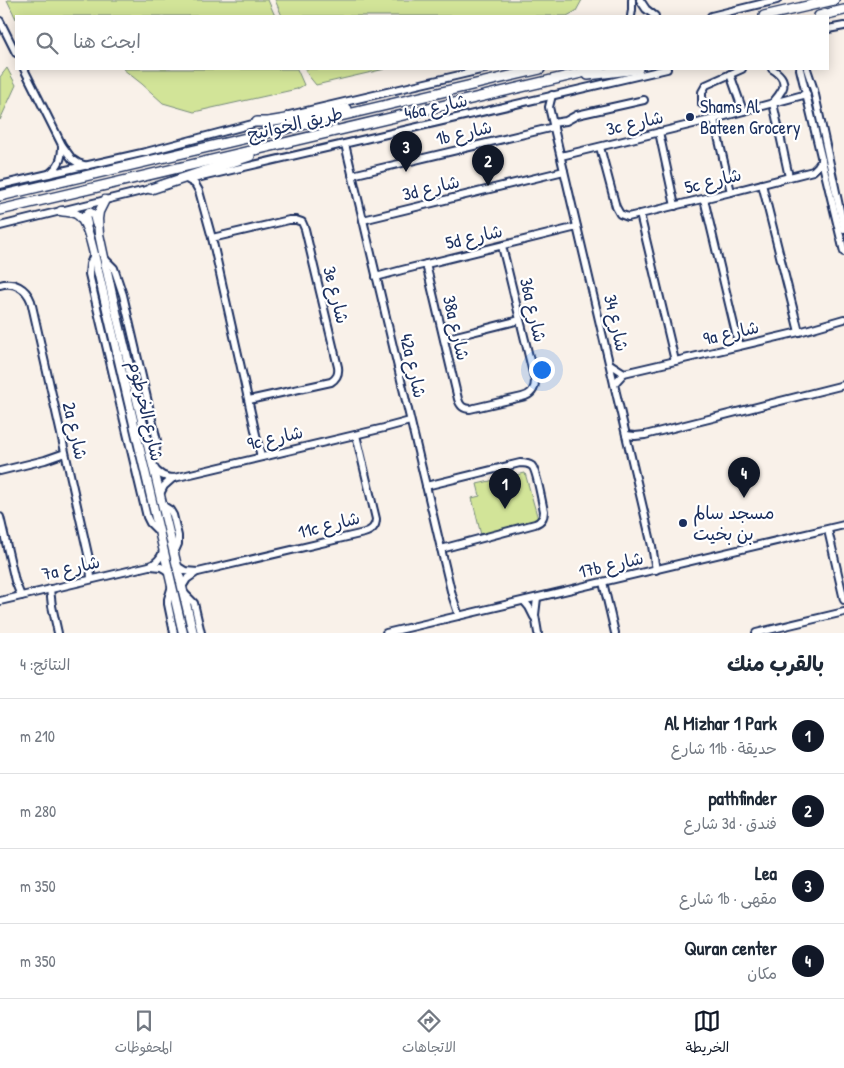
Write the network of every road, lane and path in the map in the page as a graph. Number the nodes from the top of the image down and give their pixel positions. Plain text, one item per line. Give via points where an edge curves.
1 (640, 0) edge
2 (777, 0) edge
3 (834, 0) edge
4 (632, 2) edge
5 (844, 10) edge
6 (632, 15) edge
7 (646, 15) edge
8 (654, 15) edge
9 (715, 15) edge
10 (768, 15) edge
11 (823, 15) edge
12 (0, 21) edge
13 (844, 26) edge
14 (829, 29) edge
15 (15, 52) edge
16 (24, 70) edge
17 (481, 70) edge
18 (536, 70) edge
19 (594, 70) edge
20 (631, 70) edge
21 (663, 70) edge
22 (740, 70) edge
23 (773, 70) edge
24 (800, 70) edge
25 (807, 70) edge
26 (576, 74) junction
27 (730, 74) junction
28 (804, 85) junction
29 (806, 94) junction
30 (552, 95) junction
31 (540, 97) junction
32 (796, 97) junction
33 (407, 100) junction
34 (644, 100) dead end
35 (773, 103) junction
36 (702, 104) dead end
37 (809, 105) junction
38 (549, 107) junction
39 (744, 111) junction
40 (820, 116) junction
41 (714, 119) junction
42 (257, 122) junction
43 (554, 125) junction
44 (659, 132) junction
45 (345, 144) junction
46 (62, 145) junction
47 (600, 147) junction
48 (258, 150) junction
49 (561, 156) junction
50 (822, 160) junction
51 (87, 166) junction
52 (564, 171) junction
53 (813, 171) junction
54 (49, 174) junction
55 (212, 174) junction
56 (352, 175) junction
57 (826, 176) junction
58 (789, 177) junction
59 (188, 180) junction
60 (762, 184) junction
61 (0, 185) edge
62 (151, 189) junction
63 (199, 191) junction
64 (730, 192) junction
65 (0, 196) edge
66 (704, 199) junction
67 (105, 200) junction
68 (675, 206) junction
69 (0, 210) edge
70 (61, 211) junction
71 (640, 214) junction
72 (363, 220) junction
73 (0, 226) edge
74 (578, 229) junction
75 (844, 229) edge
76 (99, 234) junction
77 (89, 236) junction
78 (212, 238) junction
79 (502, 246) junction
80 (844, 252) edge
81 (94, 254) junction
82 (104, 258) junction
83 (426, 264) junction
84 (376, 276) junction
85 (0, 286) edge
86 (844, 319) edge
87 (520, 320) junction
88 (798, 332) junction
89 (444, 339) junction
90 (739, 346) junction
91 (676, 361) junction
92 (610, 364) junction
93 (624, 373) junction
94 (614, 384) junction
95 (844, 386) edge
96 (127, 398) junction
97 (249, 400) junction
98 (458, 400) joint
99 (141, 416) junction
100 (411, 423) junction
101 (356, 435) junction
102 (626, 435) junction
103 (66, 456) junction
104 (261, 457) junction
105 (153, 465) junction
106 (0, 471) edge
107 (174, 478) junction
108 (426, 486) junction
109 (160, 494) junction
110 (0, 517) edge
111 (844, 525) edge
112 (828, 530) junction
113 (159, 532) junction
114 (440, 548) junction
115 (163, 551) junction
116 (149, 566) junction
117 (177, 566) junction
118 (659, 569) junction
119 (168, 571) junction
120 (198, 572) junction
121 (94, 578) junction
122 (603, 582) junction
123 (172, 586) junction
124 (48, 589) junction
125 (182, 590) junction
126 (18, 596) junction
127 (537, 598) junction
128 (844, 600) edge
129 (0, 601) edge
130 (524, 601) junction
131 (844, 612) edge
132 (457, 616) junction
133 (536, 620) junction
134 (771, 631) edge
135 (58, 633) edge
136 (174, 633) edge
137 (185, 633) edge
138 (192, 633) edge
139 (201, 633) edge
140 (386, 633) edge
141 (538, 633) edge
142 (615, 633) edge
143 (756, 633) edge

1 - 7 street
1 - 8 street
2 - 9 street
3 - 10 highway
4 - 6 street
5 - 11 highway
12 - 15 street
13 - 14 street
16 - 46 street
17 - 42 street
18 - 33 highway, طريق الخوانيج
19 - 26 highway, طريق الخوانيج
20 - 26 highway
21 - 30 street, 46a شارع
22 - 27 street
23 - 35 street via 781,76 783,83 781,93
24 - 28 street
25 - 40 street
26 - 48 highway, طريق الخوانيج
27 - 36 street via 704,87
27 - 39 street
28 - 29 street
28 - 32 street
29 - 32 street, 3c شارع
29 - 37 street
29 - 40 street via 813,98
30 - 31 street, 46a شارع
30 - 38 street, شارع 34
31 - 38 street, شارع 34
31 - 45 street, 46a شارع
32 - 35 street, 3c شارع
32 - 37 street
33 - 42 highway
33 - 65 highway, طريق الخوانيج
34 - 43 street, 1b شارع via 577,115
35 - 39 street, 3c شارع
35 - 58 street
37 - 50 street
38 - 43 street, شارع 34
39 - 41 street, 3c شارع
40 - 75 street
41 - 44 street, 3c شارع
41 - 64 street
42 - 51 street
43 - 49 street, شارع 34
43 - 56 street, 1b شارع
44 - 47 street, 3c شارع
44 - 68 street
45 - 55 street, 46a شارع
45 - 56 street, 42a شارع
46 - 51 street via 72,159
46 - 54 street via 61,160
47 - 49 street, 3c شارع
47 - 71 street, 5c شارع via 620,214
48 - 62 highway via 246,158
48 - 69 highway, طريق الخوانيج
49 - 52 street, شارع 34
50 - 53 street
50 - 57 street
51 - 54 street
52 - 72 street, 3d شارع
52 - 74 street, شارع 34
53 - 57 street
53 - 58 street, 5c شارع
54 - 61 street
55 - 59 street, 46a شارع
55 - 63 street via 202,182
56 - 72 street, 42a شارع
57 - 80 street
58 - 60 street, 5c شارع
59 - 62 street, 46a شارع
59 - 63 street
60 - 64 street, 5c شارع
60 - 88 street
62 - 67 street, 46a شارع
63 - 78 street
64 - 66 street, 5c شارع
66 - 68 street, 5c شارع
66 - 90 street
67 - 70 street, 46a شارع
67 - 76 main road, شارع الخرطوم via 99,212
68 - 71 street, 5c شارع
70 - 73 street, 46a شارع
70 - 77 main road, شارع الخرطوم via 80,217
71 - 91 street
72 - 84 street, 42a شارع
74 - 79 street, 5d شارع
74 - 92 street, شارع 34
76 - 77 main road via 94,214 89,212 85,216
76 - 82 main road, شارع الخرطوم
77 - 81 main road, شارع الخرطوم
78 - 97 street
78 - 97 street, 3e شارع via 288,220 302,222 339,370 331,382
79 - 83 street, 5d شارع
79 - 87 street, 36a شارع
81 - 96 main road, شارع الخرطوم
81 - 113 street via 89,269 92,284 147,517
82 - 99 main road, شارع الخرطوم
82 - 105 street via 114,268 123,295 157,441
83 - 84 street, 5d شارع
83 - 89 street, 38a شارع
84 - 100 street, 42a شارع
85 - 103 street, 2a شارع via 8,284 17,288 27,293 31,301
86 - 88 street, 9a شارع
87 - 89 street
87 - 98 street, 36a شارع via 535,384 532,392 522,398 470,409 460,406
88 - 90 street, 9a شارع
89 - 98 street, 38a شارع
90 - 91 street, 9a شارع
91 - 93 street, 9a شارع
92 - 93 street
92 - 94 street, شارع 34
93 - 94 street
94 - 102 street, شارع 34
95 - 102 street via 645,435
96 - 99 main road via 133,399
96 - 113 main road, شارع الخرطوم
97 - 104 street
99 - 105 main road, شارع الخرطوم
100 - 101 street, 9c شارع
100 - 108 street, 42a شارع
101 - 104 street, 9c شارع
101 - 120 street, 11c شارع via 376,519 370,531
102 - 118 street, شارع 34
103 - 106 street
103 - 121 street, 2a شارع
104 - 107 street, 9c شارع
105 - 107 street via 160,475
105 - 109 main road, شارع الخرطوم
107 - 109 street
108 - 114 street, 42a شارع
108 - 114 street via 520,463 528,464 534,468 544,511 541,521 535,524
109 - 117 main road, شارع الخرطوم
110 - 126 street
111 - 112 street, 17b شارع
112 - 118 street, 17b شارع
112 - 128 street
113 - 115 main road, شارع الخرطوم
114 - 132 street, 42a شارع
115 - 116 street via 157,562
115 - 119 main road, شارع الخرطوم
116 - 119 street, 7a شارع
116 - 121 street, 7a شارع
117 - 120 street, 11c شارع via 185,571
117 - 125 main road, شارع الخرطوم
118 - 122 street, 17b شارع
119 - 123 main road, شارع الخرطوم
120 - 125 street, 11c شارع via 190,576
121 - 124 street, 7a شارع
122 - 127 street, 17b شارع
122 - 142 street
123 - 136 street via 168,604
123 - 137 main road, شارع الخرطوم
124 - 126 street, 7a شارع
124 - 135 street
125 - 138 main road, شارع الخرطوم
125 - 139 street via 194,603
126 - 129 street, 7a شارع
127 - 130 street, 17b شارع
127 - 133 street
130 - 132 street, 17b شارع
130 - 133 street
131 - 134 street
132 - 140 street, 17b شارع
133 - 141 street
134 - 143 street

